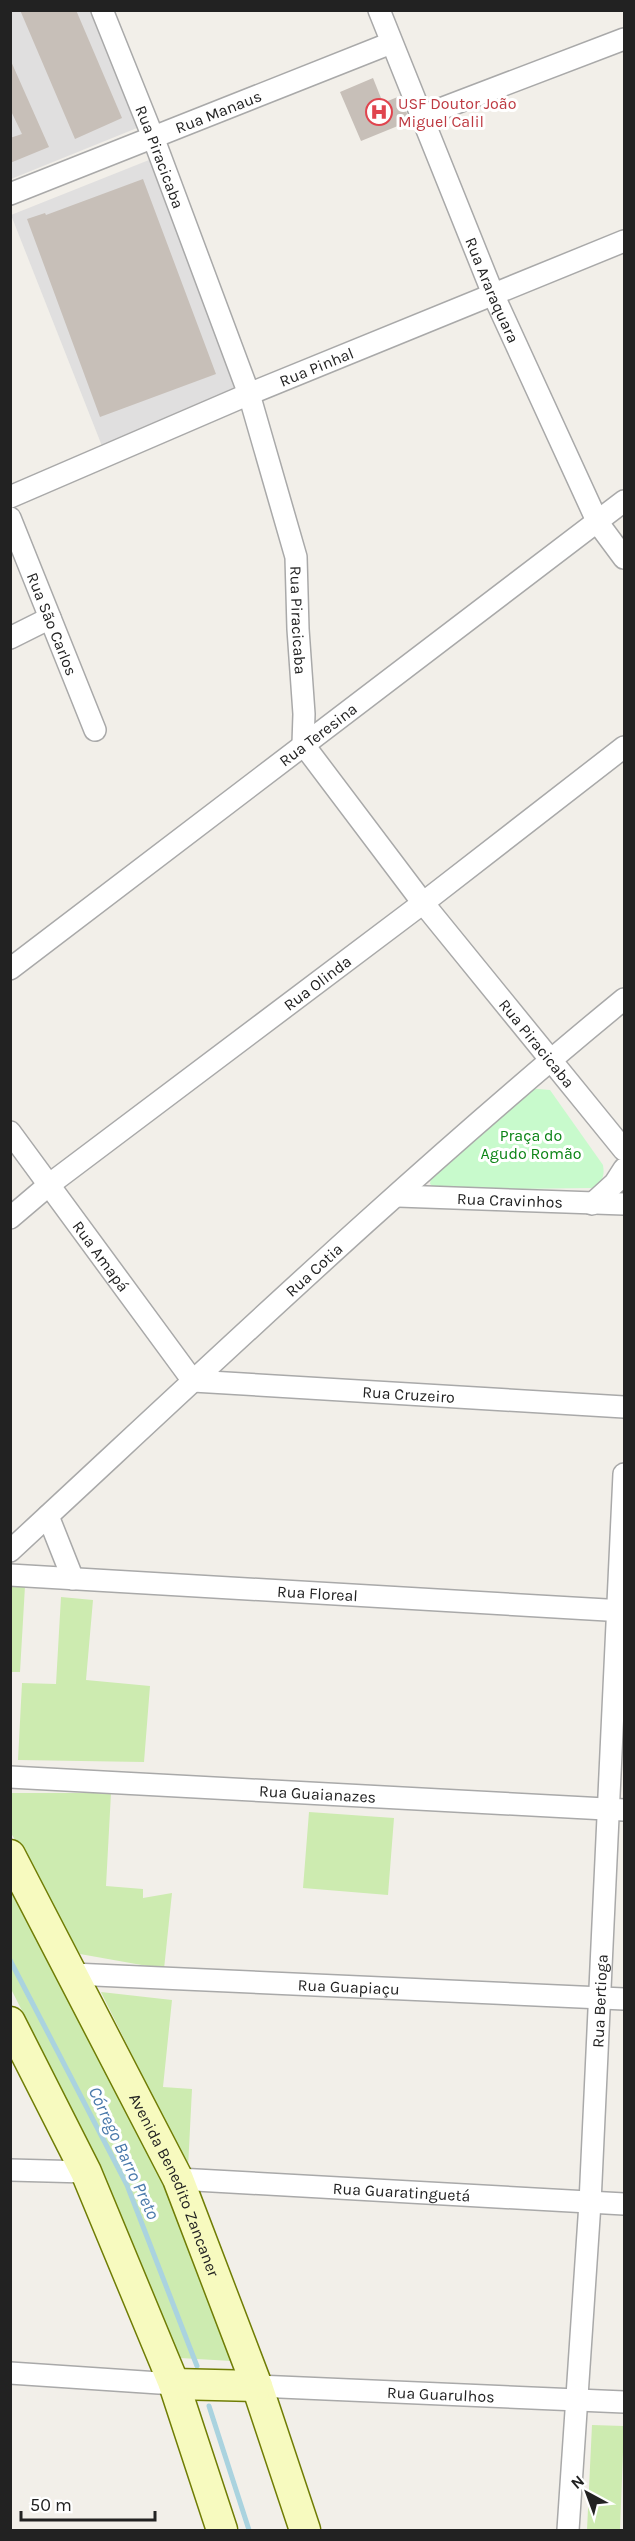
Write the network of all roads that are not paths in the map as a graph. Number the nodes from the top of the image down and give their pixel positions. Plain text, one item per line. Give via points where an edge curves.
1 (102, 10) edge
2 (379, 10) edge
3 (624, 39) edge
4 (391, 43) junction
5 (422, 116) junction
6 (153, 137) junction
7 (10, 194) edge
8 (624, 241) edge
9 (493, 294) junction
10 (249, 394) junction
11 (10, 497) edge
12 (624, 501) edge
13 (10, 518) edge
14 (598, 523) junction
15 (624, 558) edge
16 (50, 618) junction
17 (10, 638) edge
18 (95, 730) dead end
19 (303, 744) junction
20 (624, 747) edge
21 (423, 903) junction
22 (10, 969) edge
23 (624, 999) edge
24 (551, 1059) junction
25 (10, 1132) edge
26 (624, 1150) edge
27 (624, 1169) edge
28 (50, 1184) junction
29 (398, 1196) junction
30 (592, 1204) junction
31 (624, 1204) edge
32 (10, 1218) edge
33 (193, 1381) junction
34 (624, 1407) edge
35 (624, 1474) edge
36 (48, 1516) junction
37 (10, 1551) edge
38 (10, 1575) edge
39 (73, 1579) junction
40 (622, 1610) edge
41 (10, 1777) edge
42 (616, 1810) edge
43 (10, 1855) edge
44 (73, 1974) junction
45 (600, 1998) junction
46 (624, 1999) edge
47 (10, 2022) edge
48 (10, 2170) edge
49 (86, 2172) junction
50 (178, 2179) junction
51 (590, 2203) junction
52 (624, 2204) edge
53 (10, 2373) edge
54 (174, 2384) junction
55 (257, 2386) junction
56 (578, 2399) junction
57 (624, 2402) edge
58 (222, 2530) edge
59 (305, 2530) edge
60 (568, 2530) edge

1 - 6 street, Rua Piracicaba
2 - 4 street, Rua Araraquara
3 - 5 street
4 - 5 street, Rua Araraquara
4 - 6 street, Rua Manaus
5 - 9 street, Rua Araraquara
6 - 7 street, Rua Manaus
6 - 10 street, Rua Piracicaba
8 - 9 street, Rua Pinhal
9 - 10 street, Rua Pinhal
9 - 14 street, Rua Araraquara
10 - 11 street, Rua Pinhal
10 - 19 street, Rua Piracicaba via 296,557
12 - 14 street, Rua Teresina
13 - 16 street, Rua São Carlos
14 - 15 street, Rua Araraquara
14 - 19 street, Rua Teresina
16 - 17 street
16 - 18 street, Rua São Carlos
19 - 21 street, Rua Piracicaba
19 - 22 street, Rua Teresina
20 - 21 street, Rua Olinda
21 - 24 street, Rua Piracicaba
21 - 28 street, Rua Olinda
23 - 24 street, Rua Cotia
24 - 26 street, Rua Piracicaba
24 - 29 street, Rua Cotia
25 - 28 street, Rua Amapá
27 - 30 street via 615,1184
28 - 32 street, Rua Olinda
28 - 33 street, Rua Amapá
29 - 30 street, Rua Cravinhos
29 - 33 street, Rua Cotia
30 - 31 street, Rua Cravinhos
33 - 34 street, Rua Cruzeiro
33 - 36 street, Rua Cotia
35 - 40 street, Rua Bertioga
36 - 37 street, Rua Cotia
36 - 39 street
38 - 39 street, Rua Floreal
39 - 40 street, Rua Floreal
40 - 42 street, Rua Bertioga
41 - 42 street, Rua Guaianazes
42 - 45 street, Rua Bertioga
43 - 44 main road, Avenida Benedito Zancaner
44 - 45 street, Rua Guapiaçu
44 - 50 main road, Avenida Benedito Zancaner
45 - 46 street, Rua Guapiaçu
45 - 51 street, Rua Bertioga
47 - 49 main road
48 - 49 street
49 - 54 main road
50 - 51 street, Rua Guaratinguetá
50 - 55 main road, Avenida Benedito Zancaner
51 - 52 street, Rua Guaratinguetá
51 - 56 street, Rua Bertioga
53 - 54 street
54 - 55 main road
54 - 58 main road
55 - 56 street, Rua Guarulhos
55 - 59 main road, Avenida Benedito Zancaner
56 - 57 street, Rua Guarulhos
56 - 60 street, Rua Bertioga

